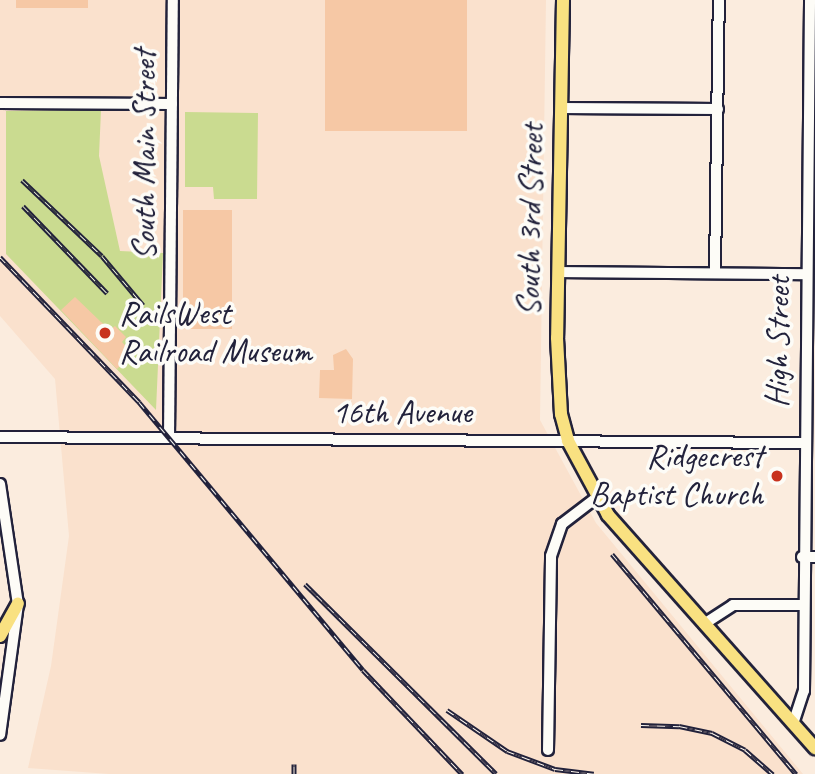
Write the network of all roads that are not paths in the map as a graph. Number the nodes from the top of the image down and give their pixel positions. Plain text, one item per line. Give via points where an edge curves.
1 (173, 0) edge
2 (563, 0) edge
3 (719, 0) edge
4 (810, 0) edge
5 (0, 103) edge
6 (172, 104) junction
7 (561, 108) junction
8 (718, 109) junction
9 (811, 207) edge
10 (559, 272) junction
11 (715, 273) junction
12 (806, 274) junction
13 (810, 344) edge
14 (0, 437) edge
15 (169, 437) junction
16 (568, 441) junction
17 (803, 448) junction
18 (815, 454) edge
19 (0, 484) edge
20 (596, 498) junction
21 (815, 533) edge
22 (803, 534) junction
23 (802, 557) junction
24 (815, 557) edge
25 (19, 604) junction
26 (803, 605) junction
27 (704, 624) junction
28 (0, 636) edge
29 (793, 724) junction
30 (0, 735) edge
31 (815, 748) edge
32 (548, 750) dead end

1 - 6 street, South Main Street
2 - 7 main road, South 3rd Street
3 - 8 street
4 - 9 street, High Street
5 - 6 street
6 - 15 street, South Main Street
7 - 8 street
7 - 10 main road, South 3rd Street
8 - 11 street
9 - 12 street, High Street
10 - 11 street
10 - 16 main road, South 3rd Street via 558,385
11 - 12 street
12 - 13 street, High Street
13 - 17 street, High Street
14 - 15 street, 16th Avenue
15 - 16 street, 16th Avenue
16 - 17 street, 16th Avenue
16 - 20 main road, South 3rd Street
17 - 18 street, 16th Avenue
17 - 22 street, High Street
19 - 25 street
20 - 27 main road, South 3rd Street via 632,546
20 - 32 street via 562,524 551,556
21 - 22 street
22 - 23 street, High Street
23 - 24 street
23 - 26 street, High Street
25 - 28 main road
25 - 30 street
26 - 27 street via 733,606
26 - 29 street, High Street via 804,691
27 - 29 main road, South 3rd Street
29 - 31 main road, South 3rd Street

